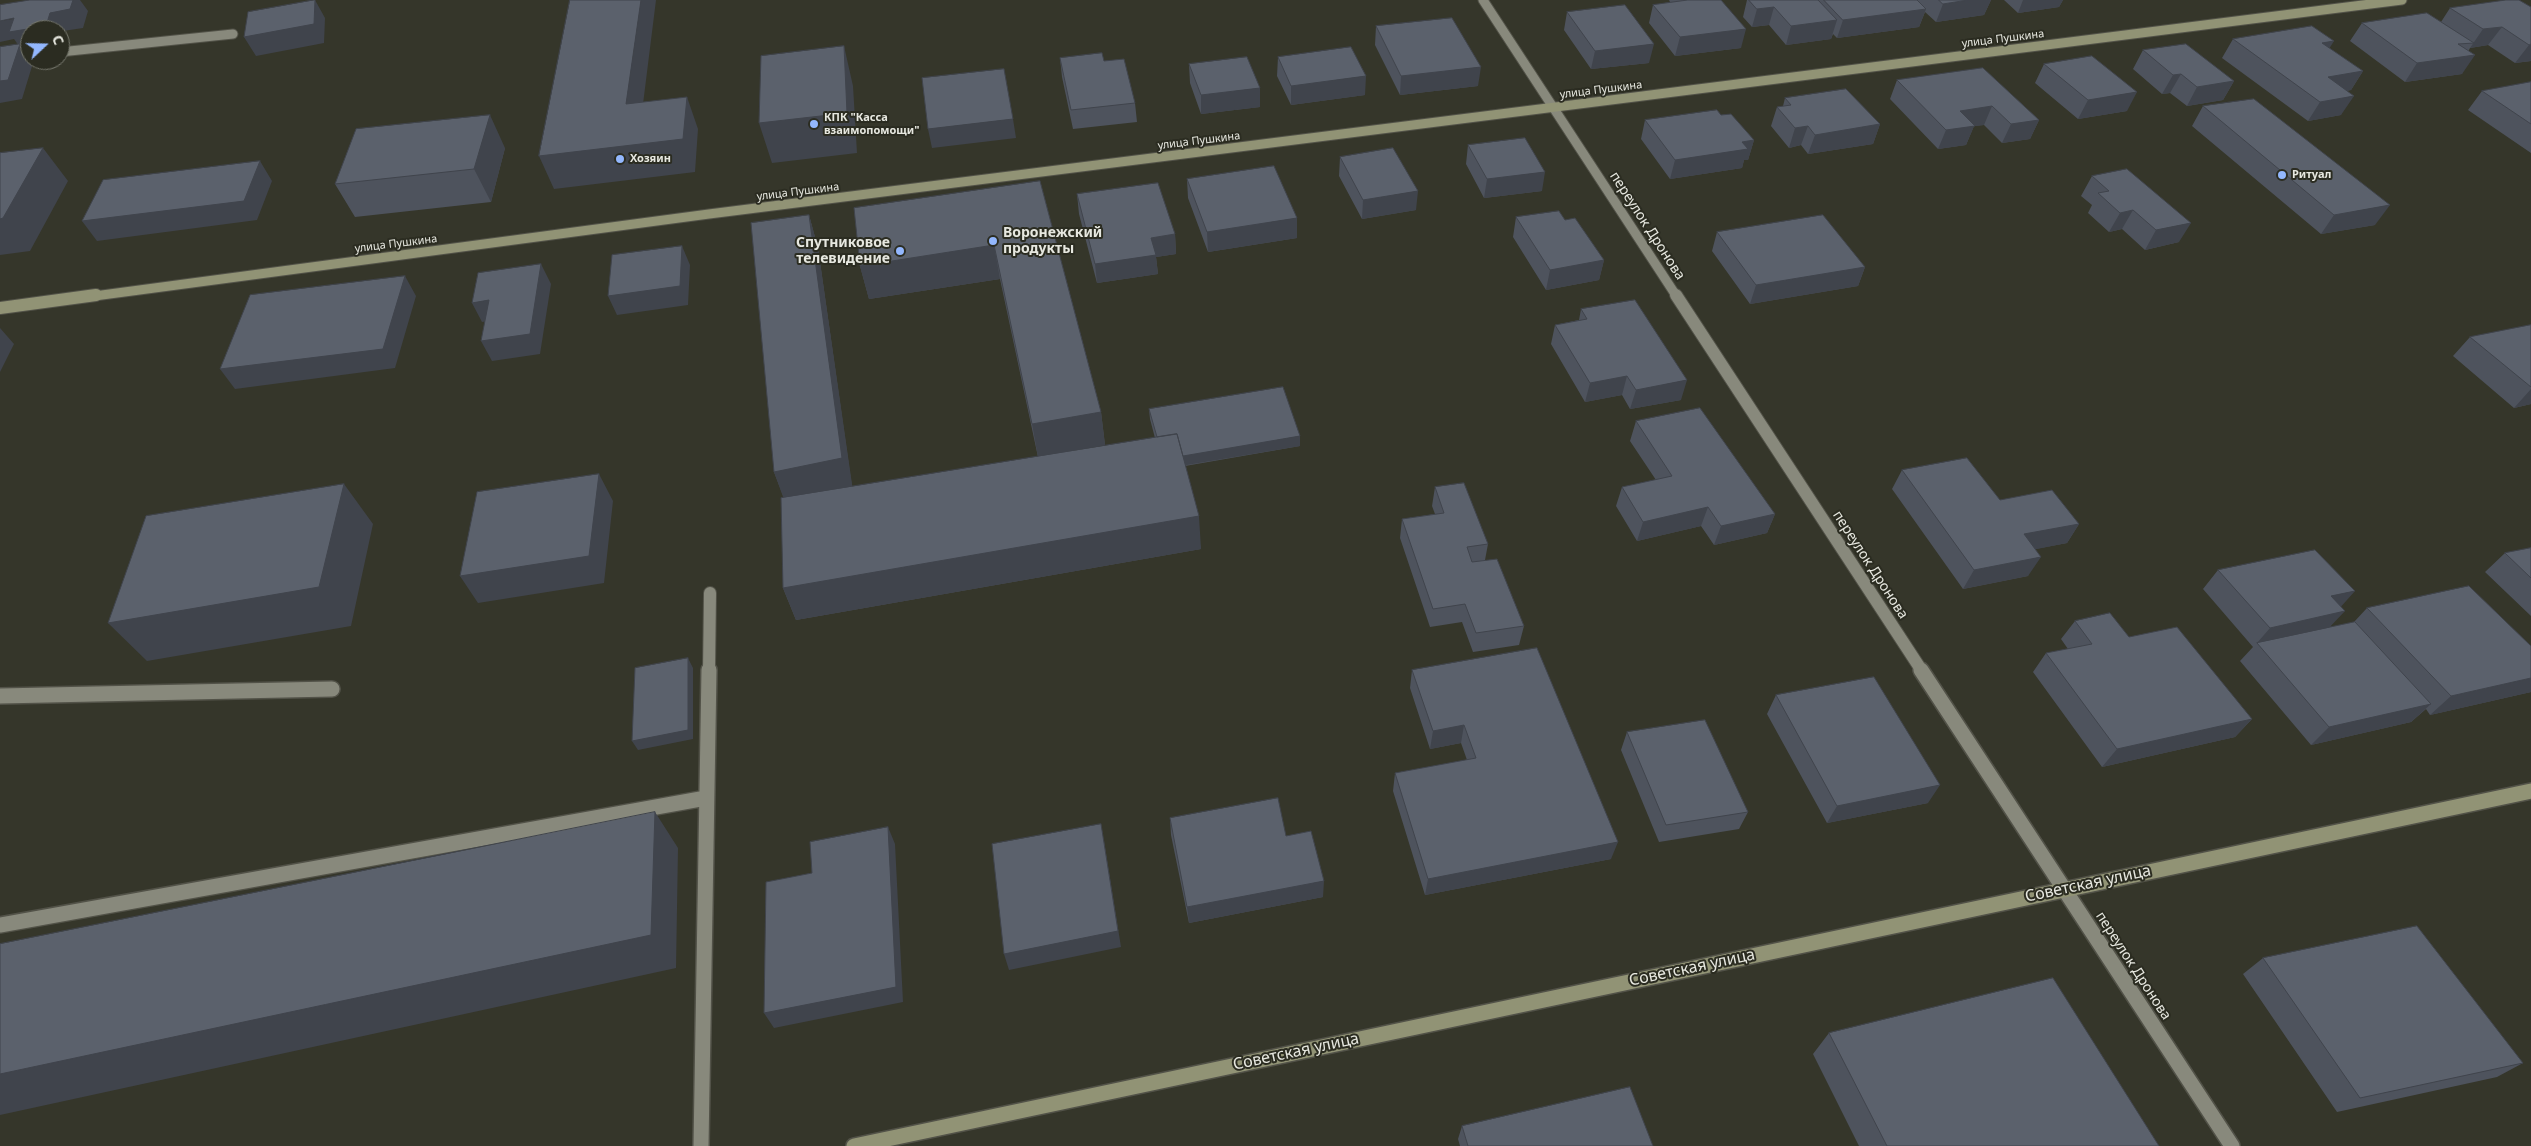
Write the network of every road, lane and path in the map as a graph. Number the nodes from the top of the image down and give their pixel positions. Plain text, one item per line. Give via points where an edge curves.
1 (1483, 0) edge
2 (2402, 0) edge
3 (233, 34) dead end
4 (70, 51) edge
5 (20, 58) edge
6 (0, 61) edge
7 (1551, 108) junction
8 (0, 308) edge
9 (710, 593) dead end
10 (332, 689) dead end
11 (0, 696) edge
12 (2531, 791) edge
13 (706, 798) junction
14 (2065, 889) junction
15 (0, 925) edge
16 (700, 1146) edge
17 (854, 1146) edge
18 (2232, 1146) edge

1 - 7 street, переулок Дронова
2 - 7 street, улица Пушкина
3 - 4 street
5 - 6 street
7 - 8 street, улица Пушкина
7 - 14 street, переулок Дронова
9 - 13 street
10 - 11 street
12 - 14 street, Советская улица
13 - 15 street
13 - 16 street
14 - 17 street, Советская улица
14 - 18 street, переулок Дронова

